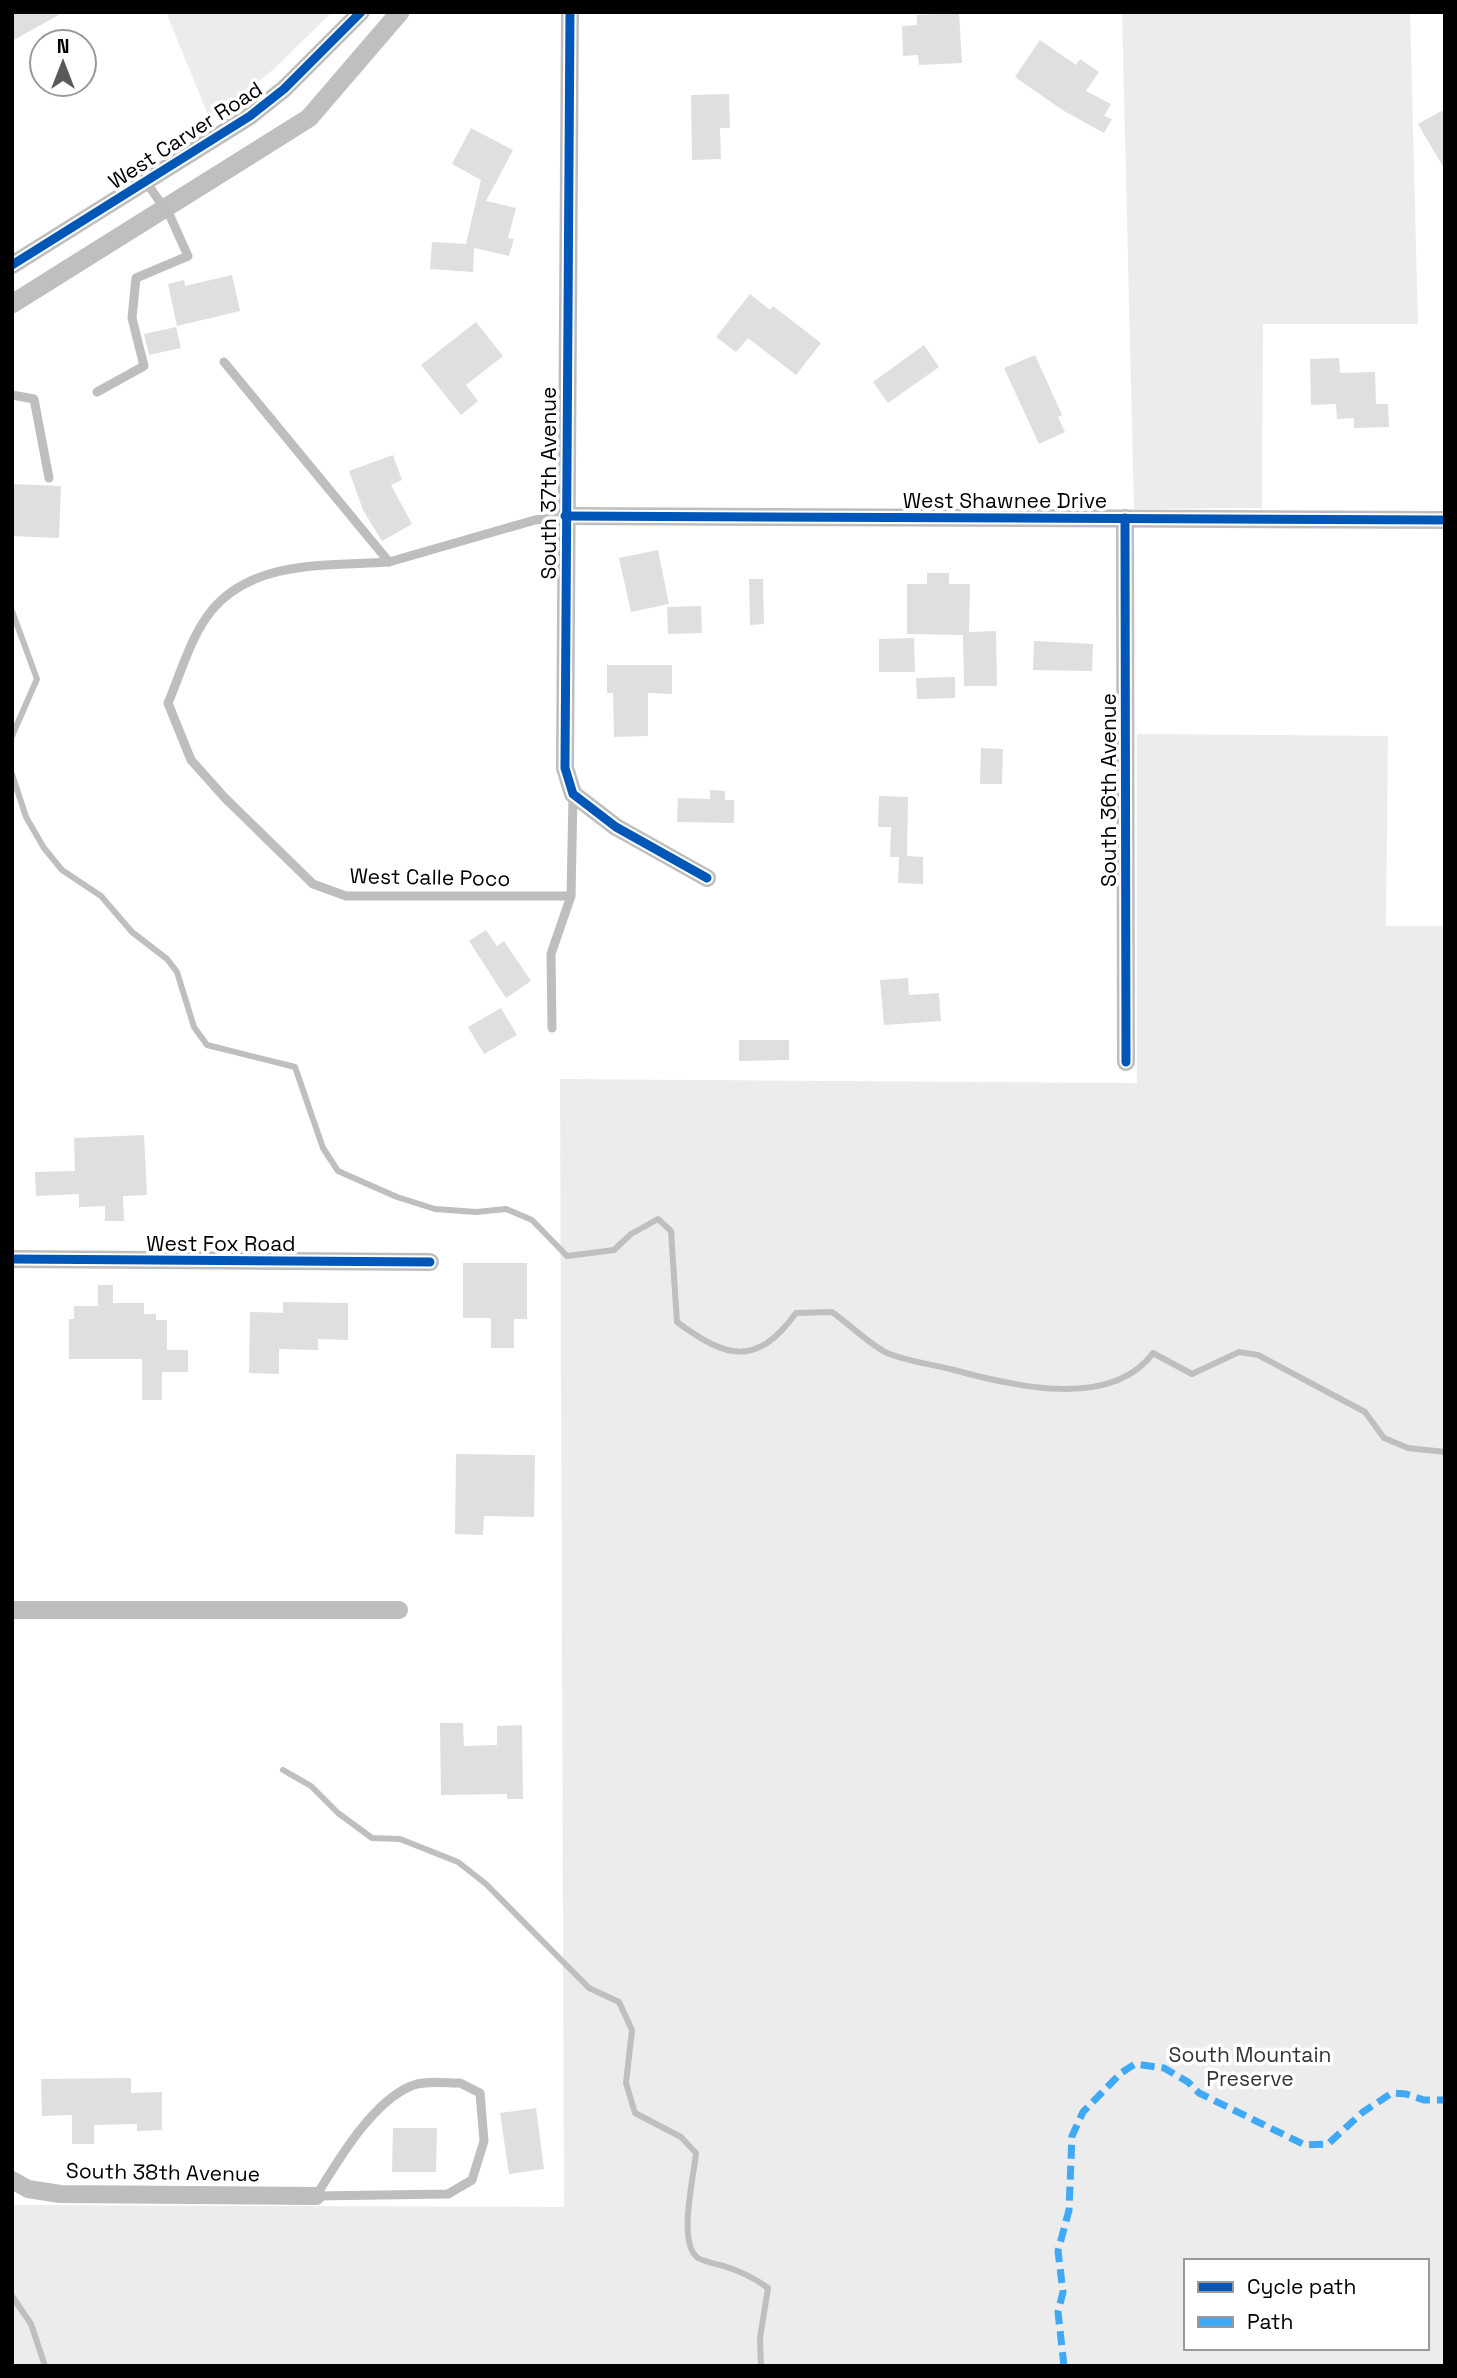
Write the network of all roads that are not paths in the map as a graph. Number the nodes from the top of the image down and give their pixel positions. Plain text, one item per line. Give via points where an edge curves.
1 (361, 12) edge
2 (570, 12) edge
3 (146, 182) junction
4 (12, 265) edge
5 (224, 362) dead end
6 (97, 393) dead end
7 (12, 395) edge
8 (49, 478) dead end
9 (565, 516) junction
10 (1125, 518) junction
11 (1445, 520) edge
12 (389, 562) junction
13 (573, 794) junction
14 (707, 878) dead end
15 (571, 897) junction
16 (552, 1028) dead end
17 (1126, 1062) dead end
18 (12, 1259) edge
19 (430, 1262) dead end
20 (12, 1610) edge
21 (399, 1611) dead end
22 (12, 2180) edge
23 (316, 2196) junction

1 - 3 street, West Carver Road via 284,89 213,142
2 - 9 street, South 37th Avenue
3 - 4 street, West Carver Road
3 - 6 lane via 170,216 188,256 136,278 132,318 144,366
5 - 12 lane
7 - 8 lane via 34,399
9 - 10 street, West Shawnee Drive
9 - 12 lane, West Calle Poco via 535,520
9 - 13 street, South 37th Avenue via 565,768
10 - 11 street, West Shawnee Drive
10 - 17 street, South 36th Avenue
12 - 15 lane, West Calle Poco via 273,570 212,609 168,703 191,760 313,884 346,896
13 - 14 street via 617,827
13 - 15 lane
15 - 16 lane via 551,954
18 - 19 street, West Fox Road
20 - 21 street
22 - 23 street, South 38th Avenue via 28,2189 60,2194
23 - 23 lane via 448,2194 472,2180 484,2141 480,2093 460,2083 412,2085 384,2104 341,2155

